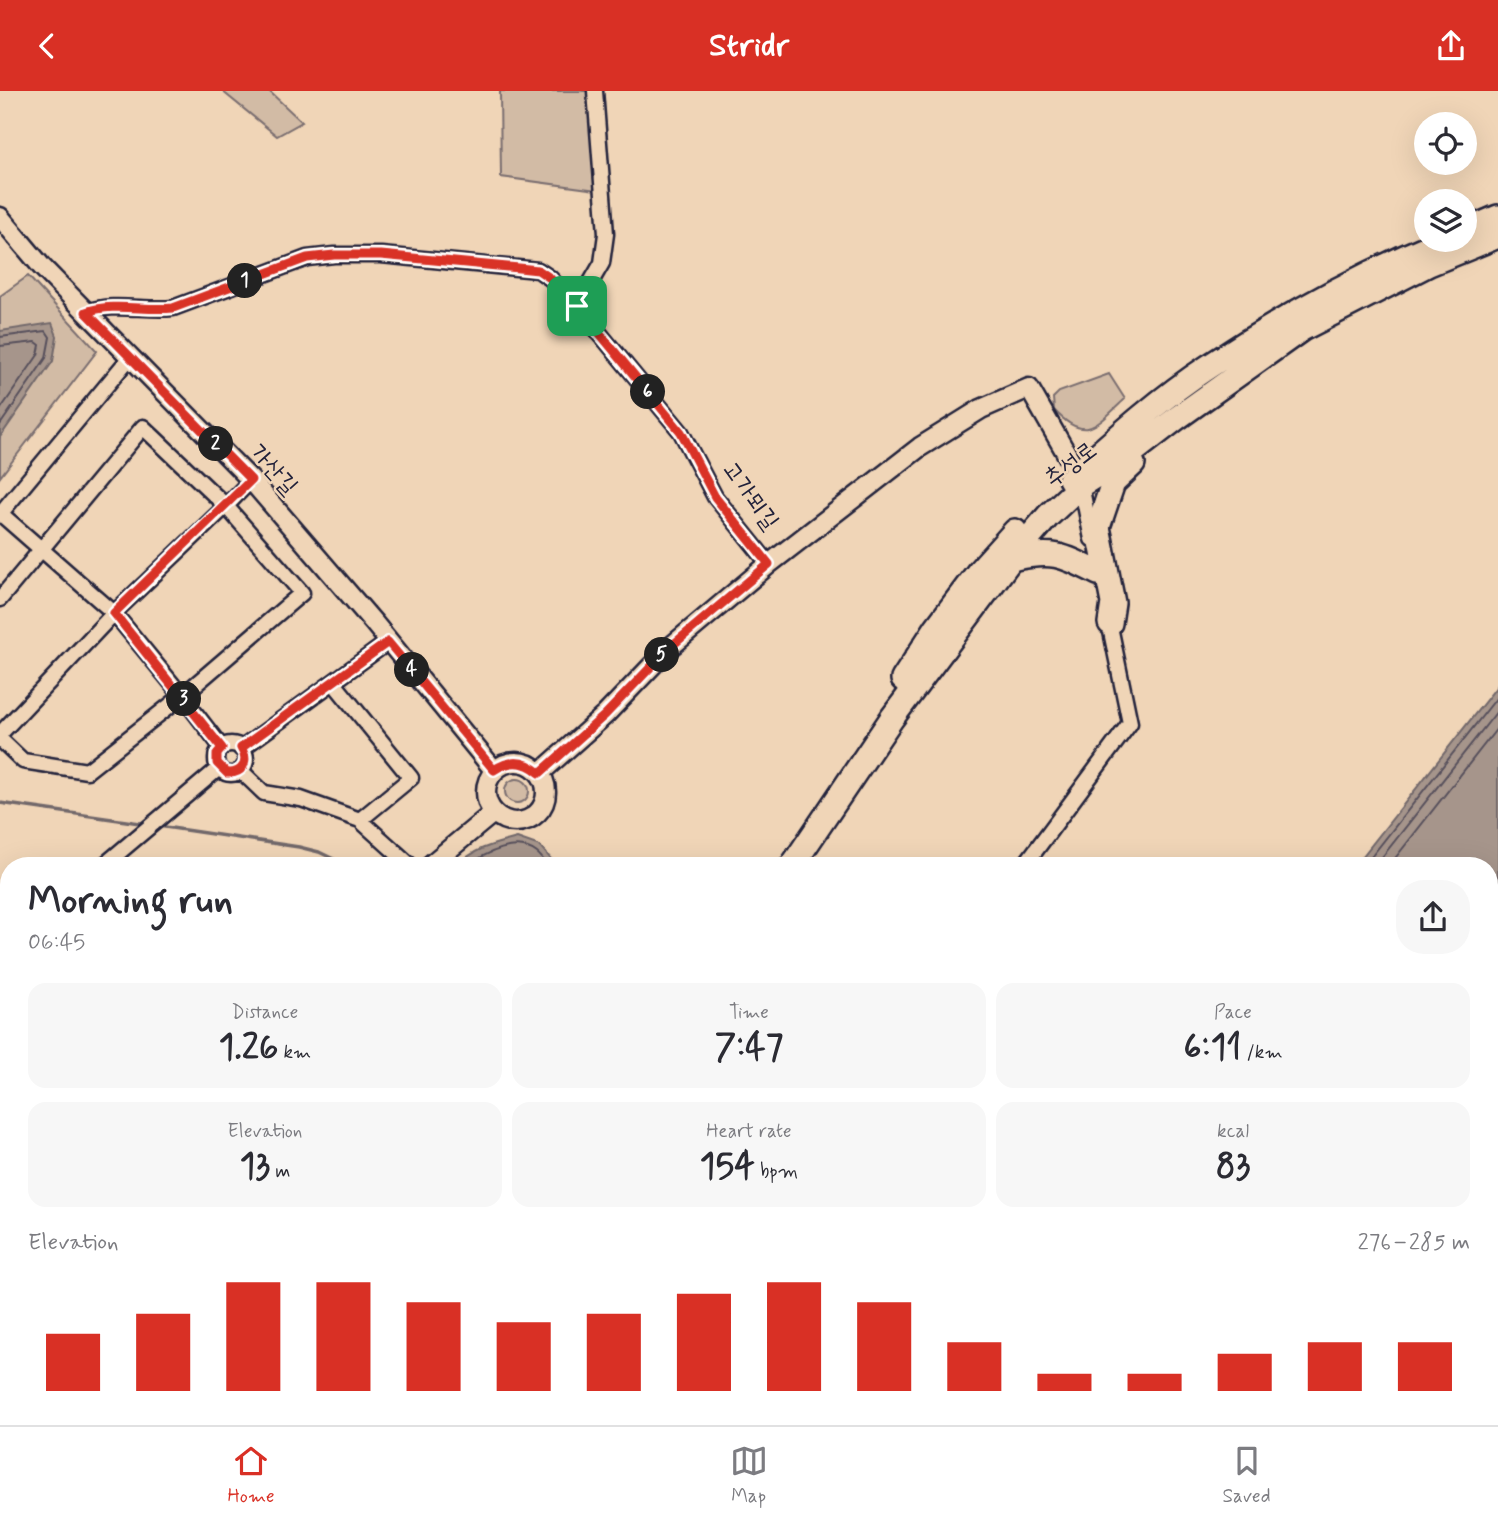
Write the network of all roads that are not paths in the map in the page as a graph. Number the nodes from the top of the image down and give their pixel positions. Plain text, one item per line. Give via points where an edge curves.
1 (595, 91) edge
2 (0, 217) edge
3 (1498, 217) edge
4 (1477, 226) edge
5 (1498, 236) edge
6 (1418, 252) edge
7 (577, 306) junction
8 (86, 312) junction
9 (1264, 354) junction
10 (131, 356) junction
11 (1079, 479) junction
12 (251, 480) junction
13 (226, 506) junction
14 (0, 514) edge
15 (41, 550) junction
16 (1011, 559) junction
17 (769, 564) junction
18 (1098, 573) junction
19 (0, 599) edge
20 (114, 613) junction
21 (1110, 623) junction
22 (388, 642) junction
23 (333, 682) junction
24 (182, 696) junction
25 (0, 734) edge
26 (0, 739) edge
27 (222, 748) junction
28 (241, 748) junction
29 (219, 768) junction
30 (240, 770) junction
31 (494, 770) junction
32 (540, 773) junction
33 (493, 813) junction
34 (359, 820) junction
35 (115, 857) edge
36 (401, 857) edge
37 (440, 857) edge
38 (782, 857) edge
39 (798, 857) edge
40 (1031, 857) edge

1 - 7 street via 606,234 602,263
2 - 8 street, 가산길
3 - 4 main road
5 - 9 main road, 추성로 via 1366,295
6 - 11 main road, 추성로 via 1354,282 1206,368
7 - 8 street, 고가뫼길 via 538,270 334,255 307,258 173,308 108,307
7 - 17 street, 고가뫼길 via 681,432 715,497
8 - 10 street, 가산길
9 - 11 main road, 추성로 via 1129,455
9 - 21 main road via 1234,385 1113,483 1098,527 1113,603
10 - 12 street, 가산길
10 - 14 street
11 - 16 main road, 추성로
11 - 17 street, 고가뫼길 via 1029,388 981,409 920,447
11 - 18 street
11 - 38 main road, 추성로 via 1030,515 979,571
12 - 13 street
12 - 22 street, 가산길
13 - 15 street via 144,427
13 - 20 street
13 - 24 street via 302,593
14 - 15 street
15 - 19 street
15 - 20 street
16 - 18 main road via 1061,555
16 - 39 main road, 추성로 via 892,718
17 - 32 street via 668,649 605,715
18 - 21 street
20 - 24 street
20 - 25 street
21 - 40 street via 1130,723
22 - 23 street
22 - 31 street, 가산길
23 - 28 street
23 - 34 street via 411,778
24 - 26 street via 87,771 23,761
24 - 27 street
27 - 28 street via 233,744
27 - 29 street via 216,758
28 - 30 street via 245,762
29 - 30 street via 227,773
29 - 35 street
30 - 34 street via 264,793 301,799
31 - 32 street via 523,762
31 - 33 street via 485,796
32 - 33 street via 546,790 537,815 519,823
33 - 37 street
34 - 36 street

